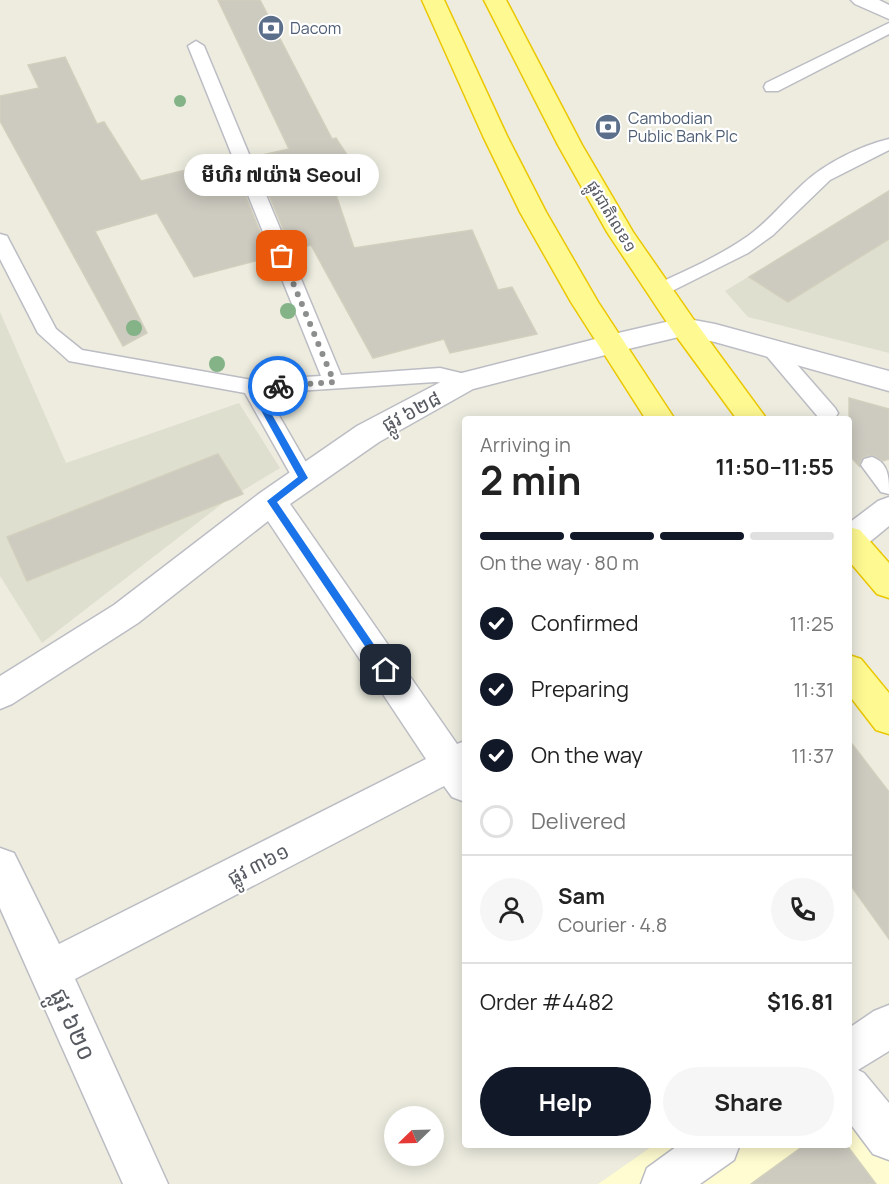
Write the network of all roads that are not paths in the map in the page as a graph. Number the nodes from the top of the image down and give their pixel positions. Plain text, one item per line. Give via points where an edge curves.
1 (433, 0) edge
2 (495, 0) edge
3 (862, 0) edge
4 (889, 14) edge
5 (889, 28) edge
6 (196, 46) dead end
7 (772, 87) dead end
8 (889, 144) edge
9 (0, 240) edge
10 (657, 291) junction
11 (683, 327) junction
12 (611, 344) junction
13 (784, 352) junction
14 (889, 381) edge
15 (334, 382) junction
16 (464, 382) junction
17 (252, 387) junction
18 (834, 411) dead end
19 (659, 416) edge
20 (750, 416) edge
21 (882, 463) edge
22 (303, 478) junction
23 (889, 486) edge
24 (271, 501) junction
25 (889, 509) edge
26 (852, 537) edge
27 (852, 541) edge
28 (889, 585) edge
29 (852, 673) edge
30 (0, 694) edge
31 (889, 719) edge
32 (460, 769) edge
33 (0, 866) edge
34 (50, 970) junction
35 (889, 1026) edge
36 (852, 1051) edge
37 (852, 1092) edge
38 (889, 1138) edge
39 (712, 1148) edge
40 (146, 1184) edge
41 (663, 1184) edge

1 - 12 highway via 516,180
2 - 10 highway, ផ្លូវជាតិលេខ១ via 581,166
3 - 4 street
5 - 7 lane
6 - 15 lane
8 - 10 lane via 816,182 766,231 730,255
9 - 17 lane via 48,333 76,356
10 - 11 highway, ផ្លូវជាតិលេខ១
11 - 12 street, ផ្លូវ ៦២៨
11 - 13 street, ផ្លូវ ៦២៨
11 - 20 highway, ផ្លូវជាតិលេខ១
12 - 16 street, ផ្លូវ ៦២៨
12 - 19 highway
13 - 14 street, ផ្លូវ ៦២៨
13 - 18 lane
15 - 16 lane via 437,374
15 - 17 lane
16 - 22 street, ផ្លូវ ៦២៨ via 368,434
17 - 22 lane
21 - 23 lane
22 - 24 street, ផ្លូវ ៦២៨
24 - 30 street, ផ្លូវ ៦២៨ via 126,614
24 - 32 street
25 - 26 street
27 - 28 highway
29 - 31 highway
32 - 34 street, ផ្លូវ ៣៦១
33 - 34 street, ផ្លូវ ៦២០
34 - 40 street, ផ្លូវ ៦២០
35 - 36 street
37 - 38 street
39 - 41 street

